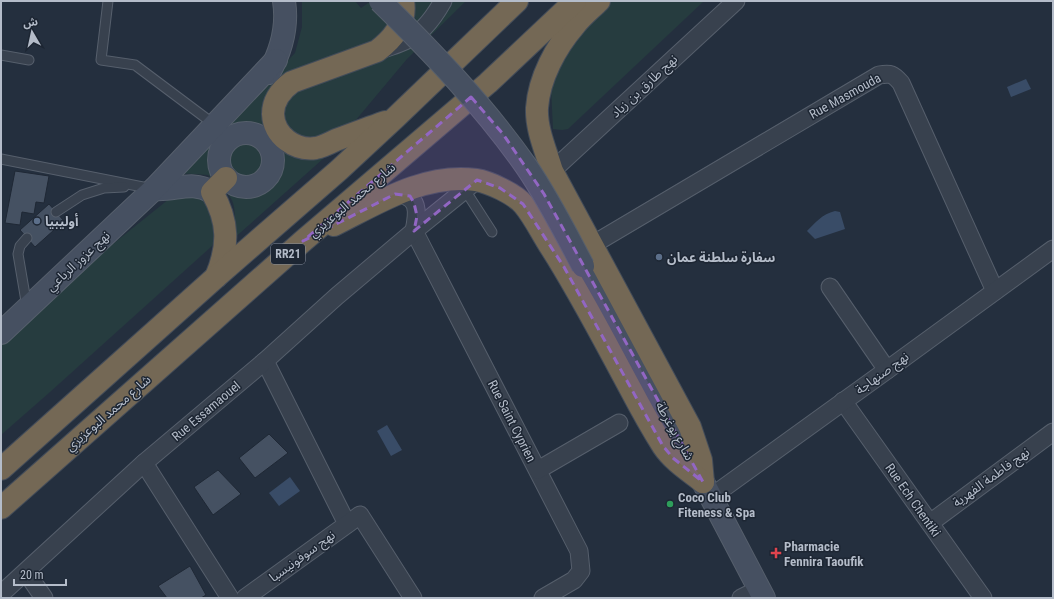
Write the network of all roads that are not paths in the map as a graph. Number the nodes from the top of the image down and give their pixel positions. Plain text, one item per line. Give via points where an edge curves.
1 (108, 1) edge
2 (284, 1) edge
3 (380, 1) edge
4 (403, 1) edge
5 (443, 1) edge
6 (517, 1) edge
7 (575, 1) edge
8 (599, 1) edge
9 (736, 1) edge
10 (376, 51) junction
11 (1, 55) edge
12 (29, 60) dead end
13 (276, 60) junction
14 (395, 118) junction
15 (215, 125) junction
16 (274, 139) junction
17 (227, 142) junction
18 (1, 159) edge
19 (552, 171) junction
20 (152, 184) junction
21 (219, 185) junction
22 (471, 185) junction
23 (396, 194) junction
24 (56, 212) dead end
25 (414, 231) junction
26 (492, 232) dead end
27 (27, 238) dead end
28 (303, 241) junction
29 (592, 245) junction
30 (1053, 249) edge
31 (216, 277) junction
32 (830, 287) dead end
33 (995, 291) junction
34 (27, 309) junction
35 (1, 333) edge
36 (265, 361) junction
37 (887, 370) junction
38 (843, 401) junction
39 (619, 423) dead end
40 (1053, 432) edge
41 (144, 463) junction
42 (1, 469) edge
43 (538, 470) junction
44 (707, 489) junction
45 (1, 508) edge
46 (353, 520) junction
47 (930, 523) junction
48 (26, 572) junction
49 (1, 594) edge
50 (754, 595) edge
51 (44, 598) edge
52 (230, 598) edge
53 (245, 598) edge
54 (413, 598) edge
55 (543, 598) edge
56 (983, 598) edge

1 - 15 lane via 101,60 135,65
2 - 13 main road via 284,35
3 - 44 main road, شارع يوغرطة, bridge via 426,47 503,134 544,194
4 - 10 highway via 404,10 398,29 389,41
5 - 10 street via 419,32 406,41
6 - 14 highway, RR21
7 - 28 highway, شارع محمد البوعزيزي / RR21 via 488,83
8 - 19 highway via 575,25 555,54 539,93 537,109 541,136
9 - 19 street, نهج طارق بن زياد
10 - 16 highway via 285,86 273,109 276,126
11 - 12 lane
13 - 15 main road, نهج عزوز الرباعي
13 - 17 main road
14 - 16 highway via 316,148 302,148
14 - 31 highway, RR21
15 - 20 main road, نهج عزوز الرباعي
16 - 17 main road via 249,132 241,133
16 - 21 main road via 273,166 266,179 246,187 232,183
17 - 20 main road, نهج عزوز الرباعي
17 - 21 main road via 219,156 222,172
18 - 20 lane
19 - 29 highway
20 - 21 main road via 169,189 191,185 206,188
20 - 24 lane via 104,188 90,192
20 - 34 main road, نهج عزوز الرباعي
21 - 31 highway via 226,240
22 - 23 highway via 461,180 441,181
22 - 25 street, Rue Essamaouel
22 - 26 lane
22 - 44 highway via 500,188 523,204 564,267 663,446
23 - 25 street via 410,196 414,203 417,216
23 - 28 highway
25 - 36 street, Rue Essamaouel
25 - 43 street, Rue Saint Cyprien
27 - 34 lane via 20,246 18,254
28 - 45 highway, شارع محمد البوعزيزي / RR21
29 - 33 street, Rue Masmouda via 879,75 889,73 901,83
29 - 44 highway via 690,427
30 - 33 street, نهج صنهاجة
31 - 42 highway, RR21
32 - 37 street
33 - 37 street, نهج صنهاجة
34 - 35 main road, نهج عزوز الرباعي
36 - 41 street, Rue Essamaouel
36 - 46 street
37 - 38 street, نهج صنهاجة
38 - 44 street, نهج صنهاجة
38 - 47 street, Rue Ech Chentiki
39 - 43 street
40 - 47 street, نهج فاطمة الفهرية
41 - 48 street, Rue Essamaouel
41 - 52 street
43 - 55 street, Rue Saint Cyprien via 579,551 581,560 581,571 574,580
44 - 50 main road, شارع يوغرطة
46 - 53 street, نهج سوفونيسبا
46 - 54 street
47 - 56 street, Rue Ech Chentiki
48 - 49 street, Rue Essamaouel
48 - 51 street

